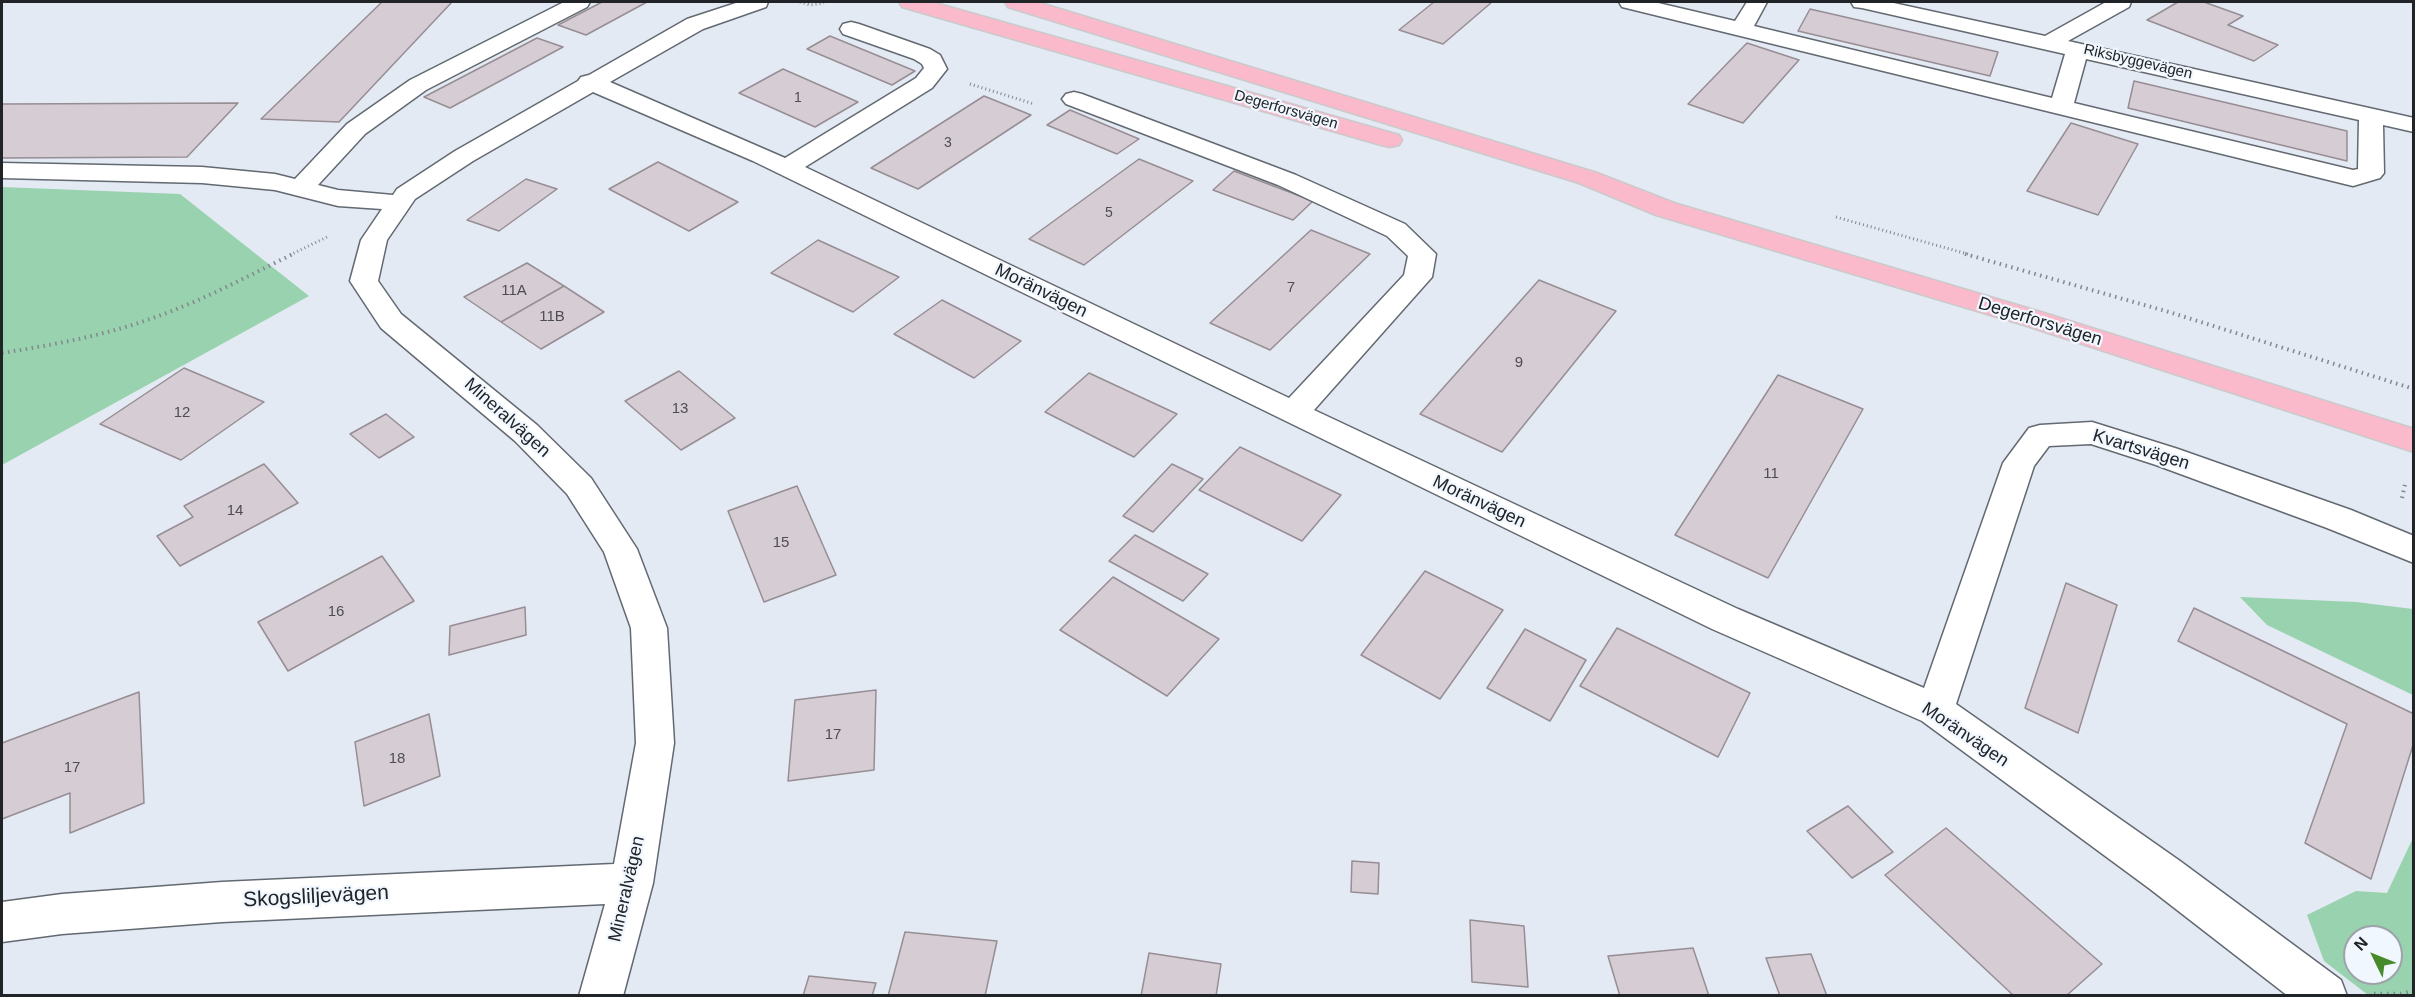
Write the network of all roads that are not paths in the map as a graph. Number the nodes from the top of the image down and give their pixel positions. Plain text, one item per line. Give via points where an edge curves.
1 (579, 2) edge
2 (723, 2) edge
3 (758, 2) edge
4 (910, 2) edge
5 (1016, 2) edge
6 (1630, 2) edge
7 (1757, 2) edge
8 (1862, 2) edge
9 (2121, 2) edge
10 (695, 24) junction
11 (851, 29) dead end
12 (1741, 29) junction
13 (2051, 42) junction
14 (2078, 49) junction
15 (589, 82) junction
16 (1074, 99) road end
17 (2061, 107) junction
18 (2371, 116) junction
19 (2414, 125) edge
20 (786, 168) junction
21 (2, 171) edge
22 (300, 189) junction
23 (399, 205) junction
24 (1665, 209) junction
25 (1293, 413) junction
26 (2414, 441) edge
27 (2414, 550) edge
28 (1935, 710) junction
29 (632, 883) junction
30 (2, 922) edge
31 (2322, 995) edge
32 (602, 996) edge

1 - 22 street via 418,85 356,129
2 - 10 street, Mineralvägen
3 - 10 street, Mineralvägen
4 - 24 main road, Degerforsvägen via 1578,193
5 - 24 main road, Degerforsvägen via 1588,178
6 - 12 street
7 - 12 street
8 - 13 street, Riksbyggevägen
9 - 13 street
10 - 15 street, Mineralvägen
11 - 20 street via 922,54 932,60 936,69 924,83
12 - 17 street
13 - 14 street, Riksbyggevägen
14 - 17 street
14 - 18 street, Riksbyggevägen
15 - 20 street, Moränvägen
15 - 23 street, Mineralvägen via 464,156 406,194
16 - 25 street via 1287,180 1396,230 1422,254 1418,277
17 - 18 street via 2353,178 2371,173
18 - 19 street, Riksbyggevägen
20 - 25 street, Moränvägen
21 - 22 street via 202,175 275,182
22 - 23 street
23 - 29 street, Mineralvägen via 374,240 364,281 391,321 526,433 579,486 620,549 649,628 655,743
24 - 26 main road, Degerforsvägen via 2034,319
25 - 28 street, Moränvägen via 1725,619
27 - 28 street, Kvartsvägen via 2167,457 2092,433 2040,436 2019,463
28 - 31 street, Moränvägen via 2165,875
29 - 30 street, Skogsliljevägen via 222,902
29 - 32 street, Mineralvägen

